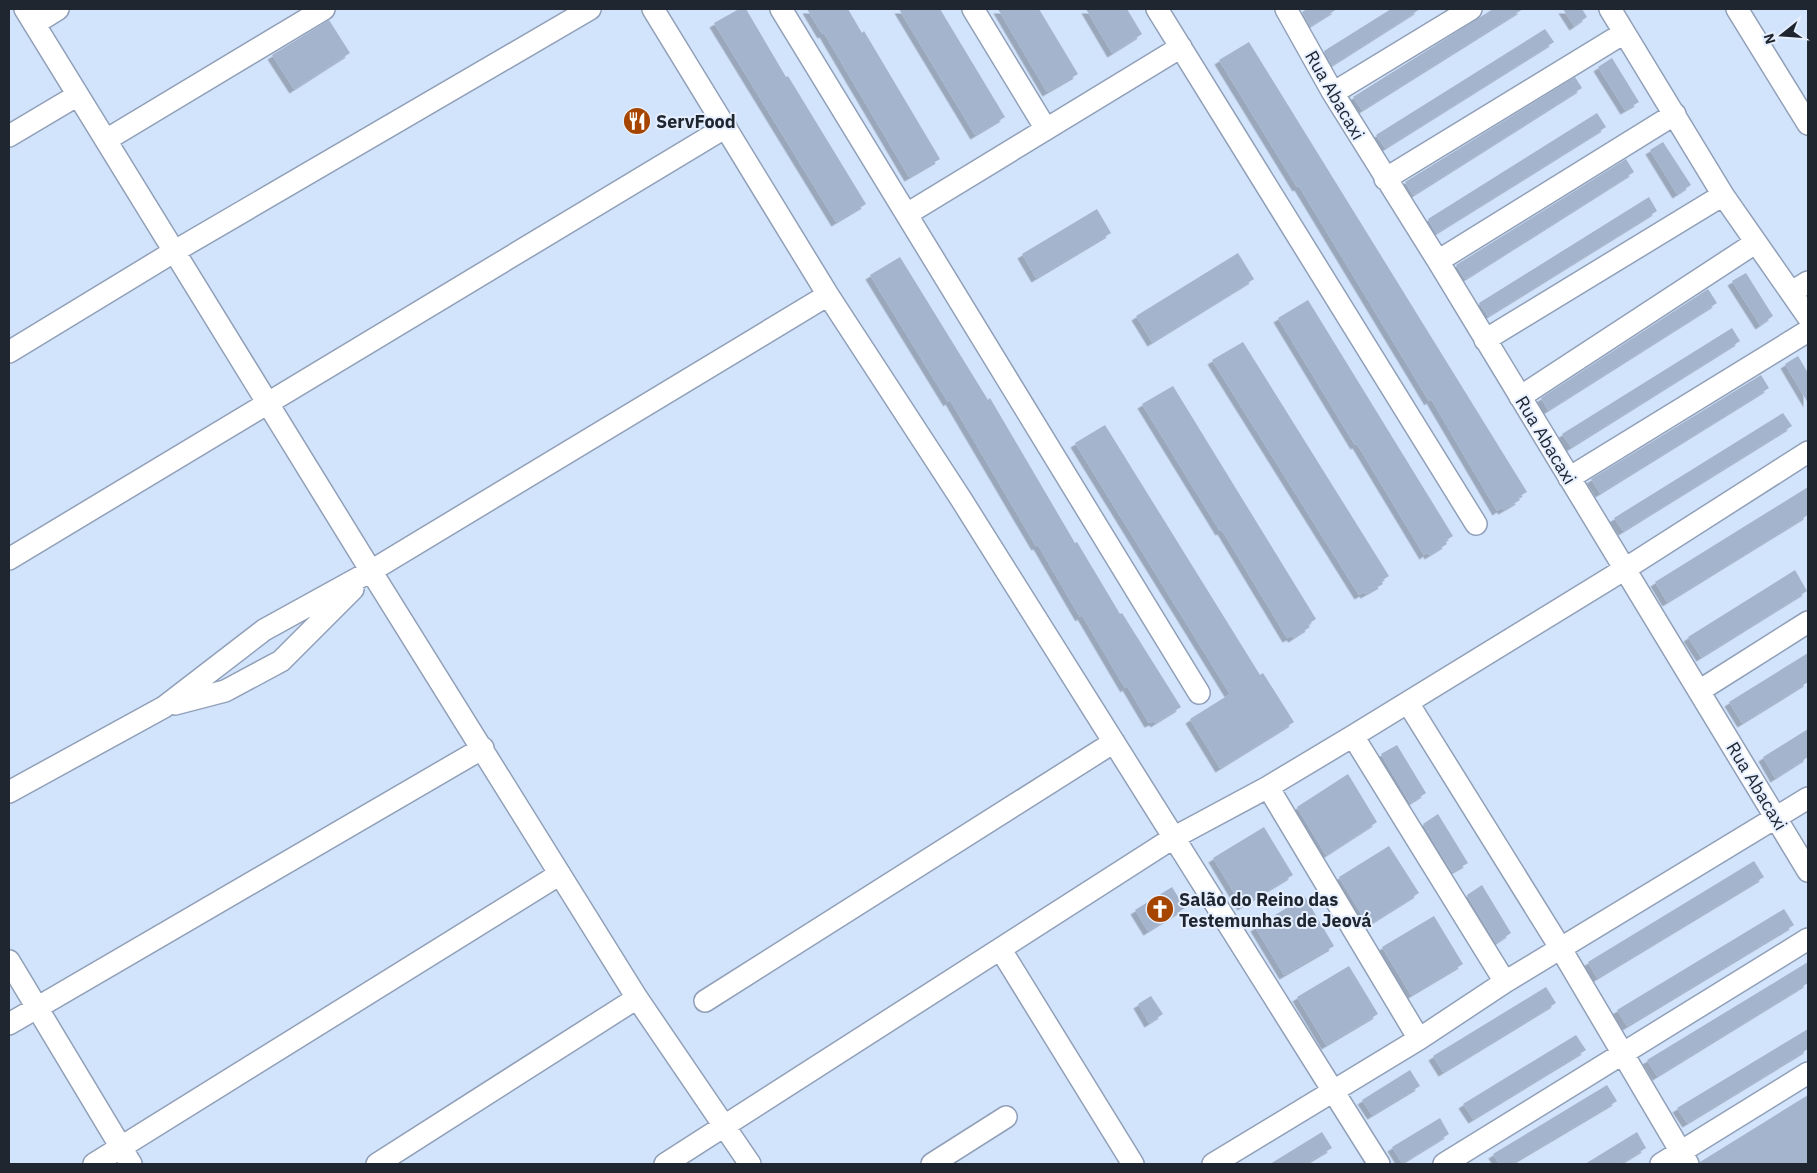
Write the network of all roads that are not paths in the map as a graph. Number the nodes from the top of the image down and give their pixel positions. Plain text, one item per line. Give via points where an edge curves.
1 (58, 9) edge
2 (324, 9) edge
3 (590, 9) edge
4 (653, 9) edge
5 (781, 9) edge
6 (973, 9) edge
7 (1158, 9) edge
8 (1286, 9) edge
9 (1471, 9) edge
10 (1610, 9) edge
11 (1737, 9) edge
12 (30, 16) edge
13 (1624, 33) junction
14 (1181, 46) junction
15 (1333, 93) junction
16 (78, 95) junction
17 (1675, 114) junction
18 (1808, 124) edge
19 (726, 127) junction
20 (1046, 129) junction
21 (9, 136) edge
22 (106, 140) junction
23 (1385, 179) junction
24 (1723, 194) junction
25 (907, 214) junction
26 (1755, 243) junction
27 (175, 251) junction
28 (1438, 261) junction
29 (1800, 287) edge
30 (828, 295) junction
31 (1808, 317) edge
32 (1808, 331) edge
33 (1486, 340) junction
34 (9, 352) edge
35 (1520, 398) junction
36 (268, 401) junction
37 (1808, 452) edge
38 (1569, 478) junction
39 (1476, 524) dead end
40 (9, 559) edge
41 (1624, 570) junction
42 (371, 571) junction
43 (1808, 622) edge
44 (1699, 691) junction
45 (1199, 693) dead end
46 (1408, 703) junction
47 (164, 707) junction
48 (1354, 736) junction
49 (1114, 742) junction
50 (483, 748) junction
51 (1268, 787) junction
52 (9, 792) edge
53 (1808, 798) edge
54 (1776, 818) junction
55 (1173, 838) junction
56 (1808, 871) edge
57 (560, 874) junction
58 (1808, 939) edge
59 (1561, 949) junction
60 (1001, 950) junction
61 (9, 961) edge
62 (1505, 982) junction
63 (637, 998) junction
64 (706, 1001) dead end
65 (36, 1007) junction
66 (9, 1024) edge
67 (1419, 1038) junction
68 (1624, 1053) junction
69 (1808, 1073) edge
70 (1334, 1091) junction
71 (1006, 1117) dead end
72 (724, 1125) junction
73 (126, 1156) edge
74 (1684, 1158) edge
75 (94, 1164) edge
76 (377, 1164) edge
77 (665, 1164) edge
78 (750, 1164) edge
79 (932, 1164) edge
80 (1133, 1164) edge
81 (1213, 1164) edge
82 (1379, 1164) edge
83 (1444, 1164) edge
84 (1661, 1164) edge

1 - 12 street
2 - 22 street
3 - 27 street
4 - 19 street
5 - 25 street
6 - 20 street
7 - 14 street
8 - 15 street, Rua Abacaxi
9 - 15 street
10 - 13 street
11 - 18 street
12 - 16 street
13 - 17 street
13 - 23 street
14 - 20 street
14 - 39 street
15 - 23 street, Rua Abacaxi
16 - 21 street
16 - 22 street
17 - 24 street
17 - 28 street
19 - 30 street
19 - 36 street
20 - 25 street
22 - 27 street
23 - 28 street, Rua Abacaxi
24 - 26 street
24 - 33 street
25 - 45 street
26 - 29 street
26 - 35 street
27 - 34 street
27 - 36 street
28 - 33 street, Rua Abacaxi
29 - 31 street
30 - 42 street
30 - 49 street
32 - 38 street
33 - 35 street, Rua Abacaxi
35 - 38 street, Rua Abacaxi
36 - 40 street
36 - 42 street
37 - 41 street
38 - 41 street, Rua Abacaxi
41 - 44 street, Rua Abacaxi
41 - 46 street
42 - 47 street via 264,630
42 - 47 street via 281,662 224,691
42 - 50 street
43 - 44 street
44 - 54 street, Rua Abacaxi
46 - 48 street
46 - 59 street
47 - 52 street
48 - 51 street
48 - 62 street
49 - 55 street
49 - 64 street
50 - 57 street
50 - 65 street
51 - 55 street
51 - 67 street
53 - 54 street
54 - 56 street, Rua Abacaxi
54 - 59 street
55 - 60 street
55 - 70 street
57 - 63 street
57 - 73 street
58 - 68 street
59 - 62 street
59 - 68 street
60 - 72 street
60 - 80 street
61 - 65 street
62 - 67 street
63 - 72 street
63 - 76 street
65 - 66 street
65 - 73 street
67 - 70 street
68 - 74 street
68 - 83 street
69 - 74 street
70 - 81 street
70 - 82 street
71 - 79 street
72 - 77 street
72 - 78 street
73 - 75 street
74 - 84 street

